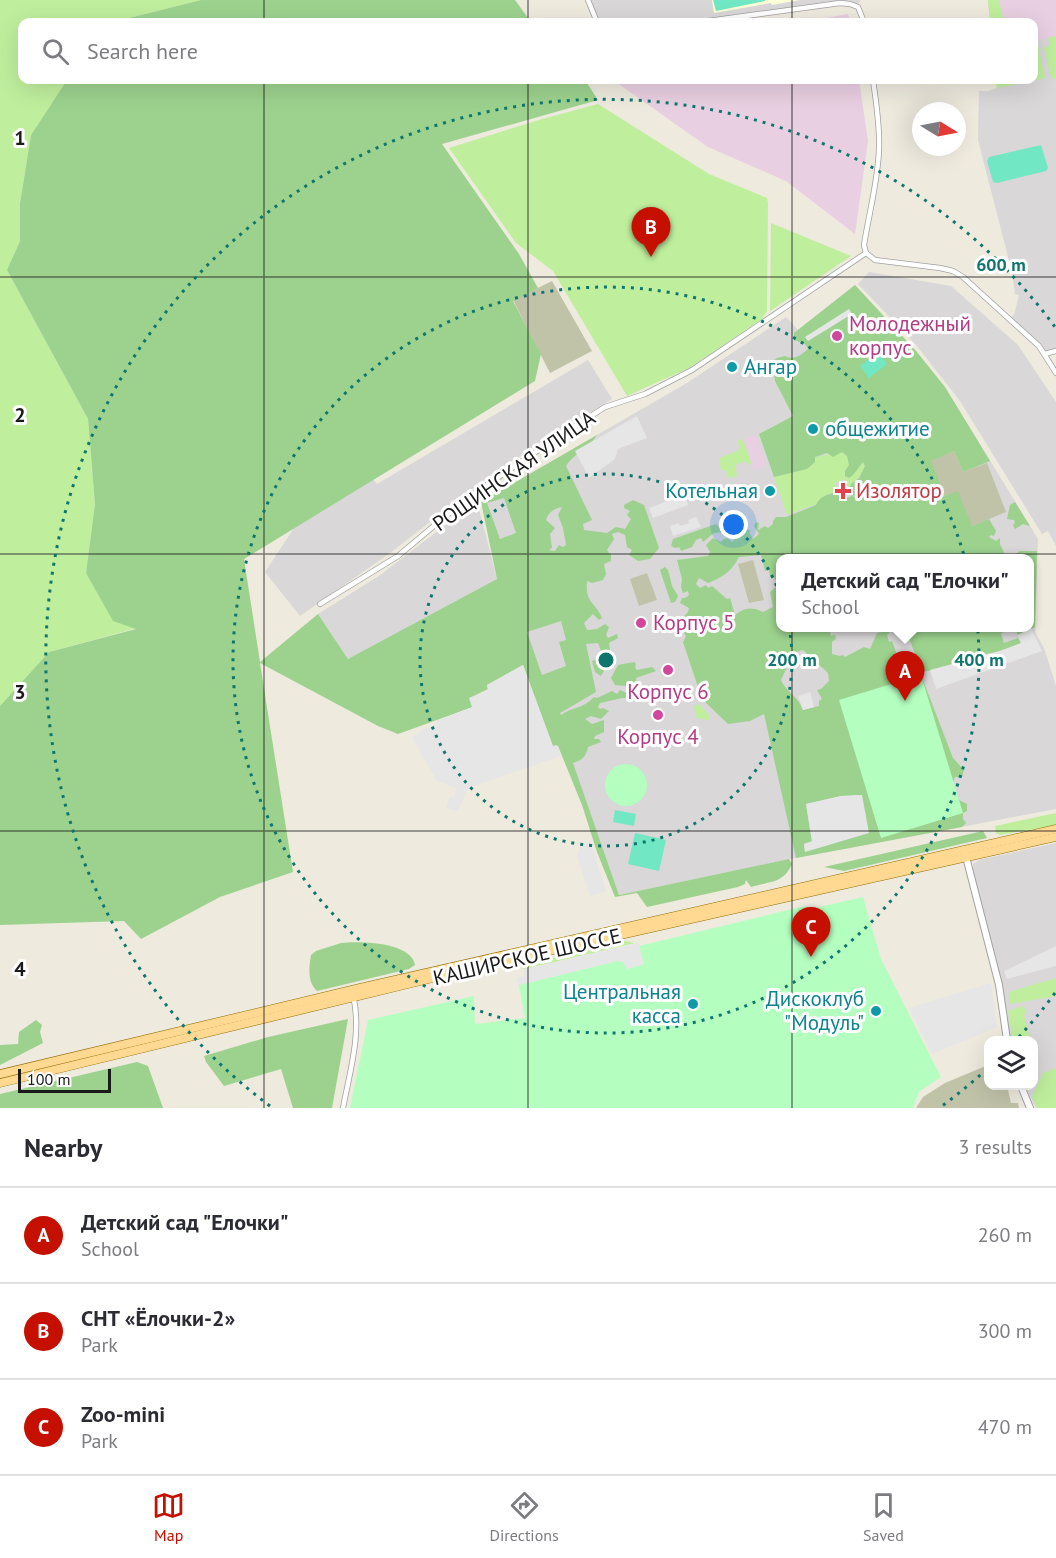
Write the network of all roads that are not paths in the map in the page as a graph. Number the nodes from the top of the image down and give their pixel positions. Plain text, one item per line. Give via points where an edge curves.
1 (588, 0) edge
2 (595, 18) edge
3 (730, 18) edge
4 (862, 18) edge
5 (874, 84) edge
6 (866, 253) junction
7 (1056, 351) edge
8 (1045, 354) junction
9 (1056, 373) edge
10 (320, 604) dead end
11 (1056, 829) edge
12 (1056, 837) edge
13 (965, 853) junction
14 (353, 994) junction
15 (1006, 1036) edge
16 (0, 1074) edge
17 (0, 1083) edge
18 (1023, 1090) edge
19 (343, 1108) edge
20 (1030, 1108) edge

1 - 2 street
3 - 4 street via 840,3 858,8
5 - 6 street via 879,151
6 - 8 street via 875,260 956,273
6 - 10 street, РОЩИНСКАЯ УЛИЦА via 692,370 645,394 605,407 558,437 466,499 398,556
7 - 8 street
8 - 9 street
11 - 13 main road, КАШИРСКОЕ ШОССЕ
12 - 13 main road, КАШИРСКОЕ ШОССЕ
13 - 14 main road, КАШИРСКОЕ ШОССЕ
13 - 15 street via 999,986
14 - 16 main road, КАШИРСКОЕ ШОССЕ
14 - 17 main road, КАШИРСКОЕ ШОССЕ
14 - 19 street via 357,1028
18 - 20 street

